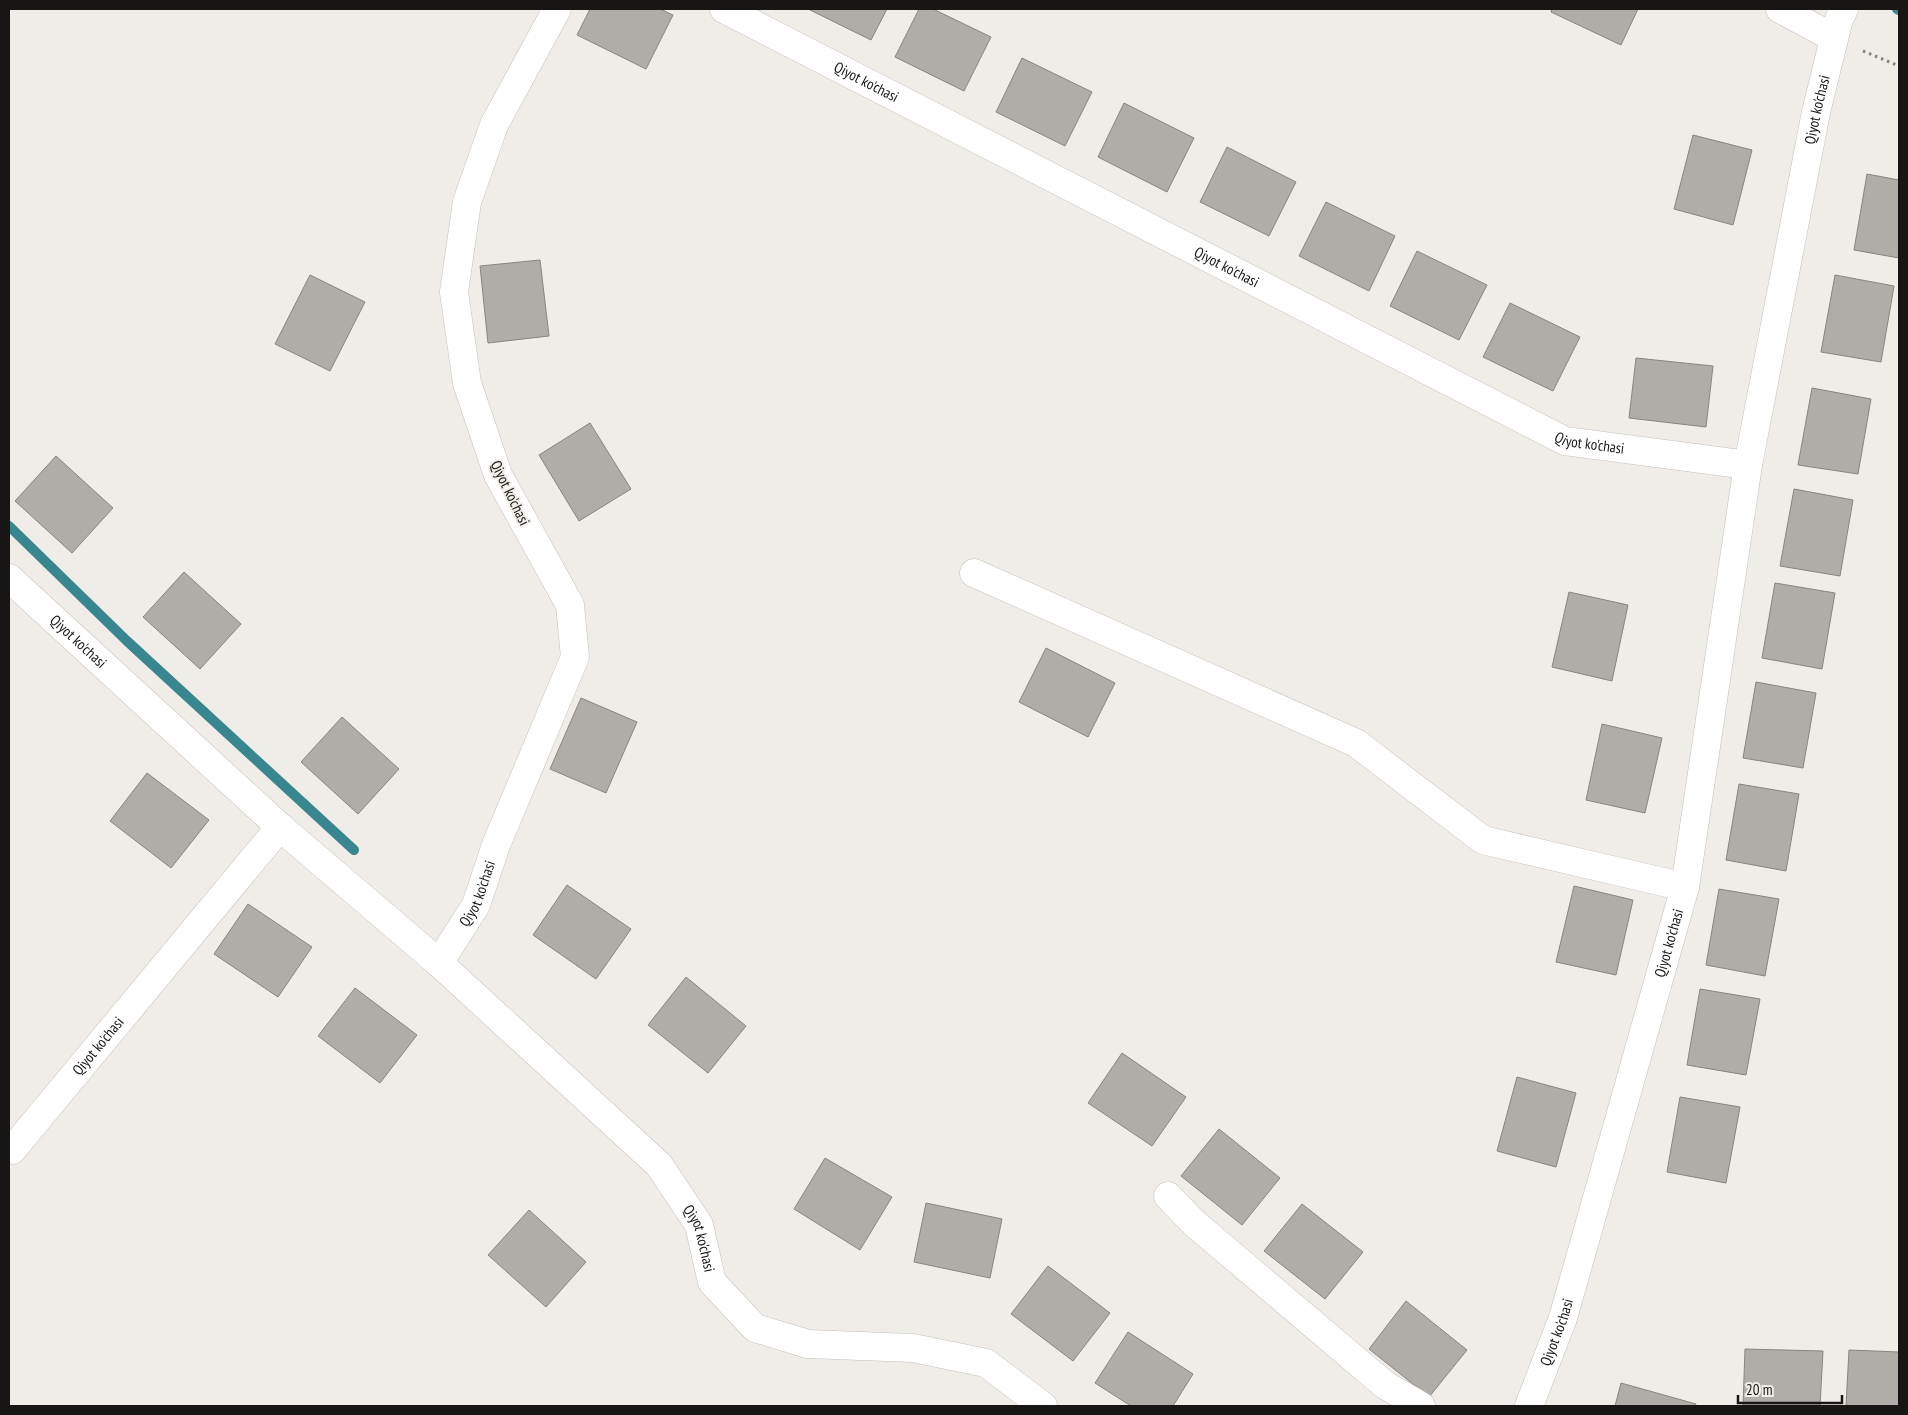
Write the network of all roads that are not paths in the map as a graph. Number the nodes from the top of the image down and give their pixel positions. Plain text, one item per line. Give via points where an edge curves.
1 (557, 9) edge
2 (724, 9) edge
3 (1780, 9) edge
4 (1839, 22) edge
5 (1748, 465) junction
6 (974, 573) dead end
7 (9, 578) edge
8 (280, 827) junction
9 (1685, 888) junction
10 (439, 963) junction
11 (12, 1150) dead end
12 (1168, 1196) dead end
13 (1043, 1406) edge
14 (1421, 1406) edge
15 (1528, 1406) edge

1 - 10 street, Qiyot ko'chasi via 494,124 468,202 454,292 467,383 498,475 570,606 575,657 496,845 476,905
2 - 5 street, Qiyot ko'chasi via 1565,441
3 - 4 street
4 - 5 street, Qiyot ko'chasi via 1816,112
5 - 9 street, Qiyot ko'chasi
6 - 9 street via 1356,743 1483,840
7 - 8 street, Qiyot ko'chasi
8 - 10 street, Qiyot ko'chasi
8 - 11 street, Qiyot ko'chasi
9 - 15 street, Qiyot ko'chasi via 1563,1318
10 - 13 street, Qiyot ko'chasi via 659,1165 699,1225 712,1282 755,1328 808,1344 913,1348 986,1363
12 - 14 street via 1194,1223 1385,1385

